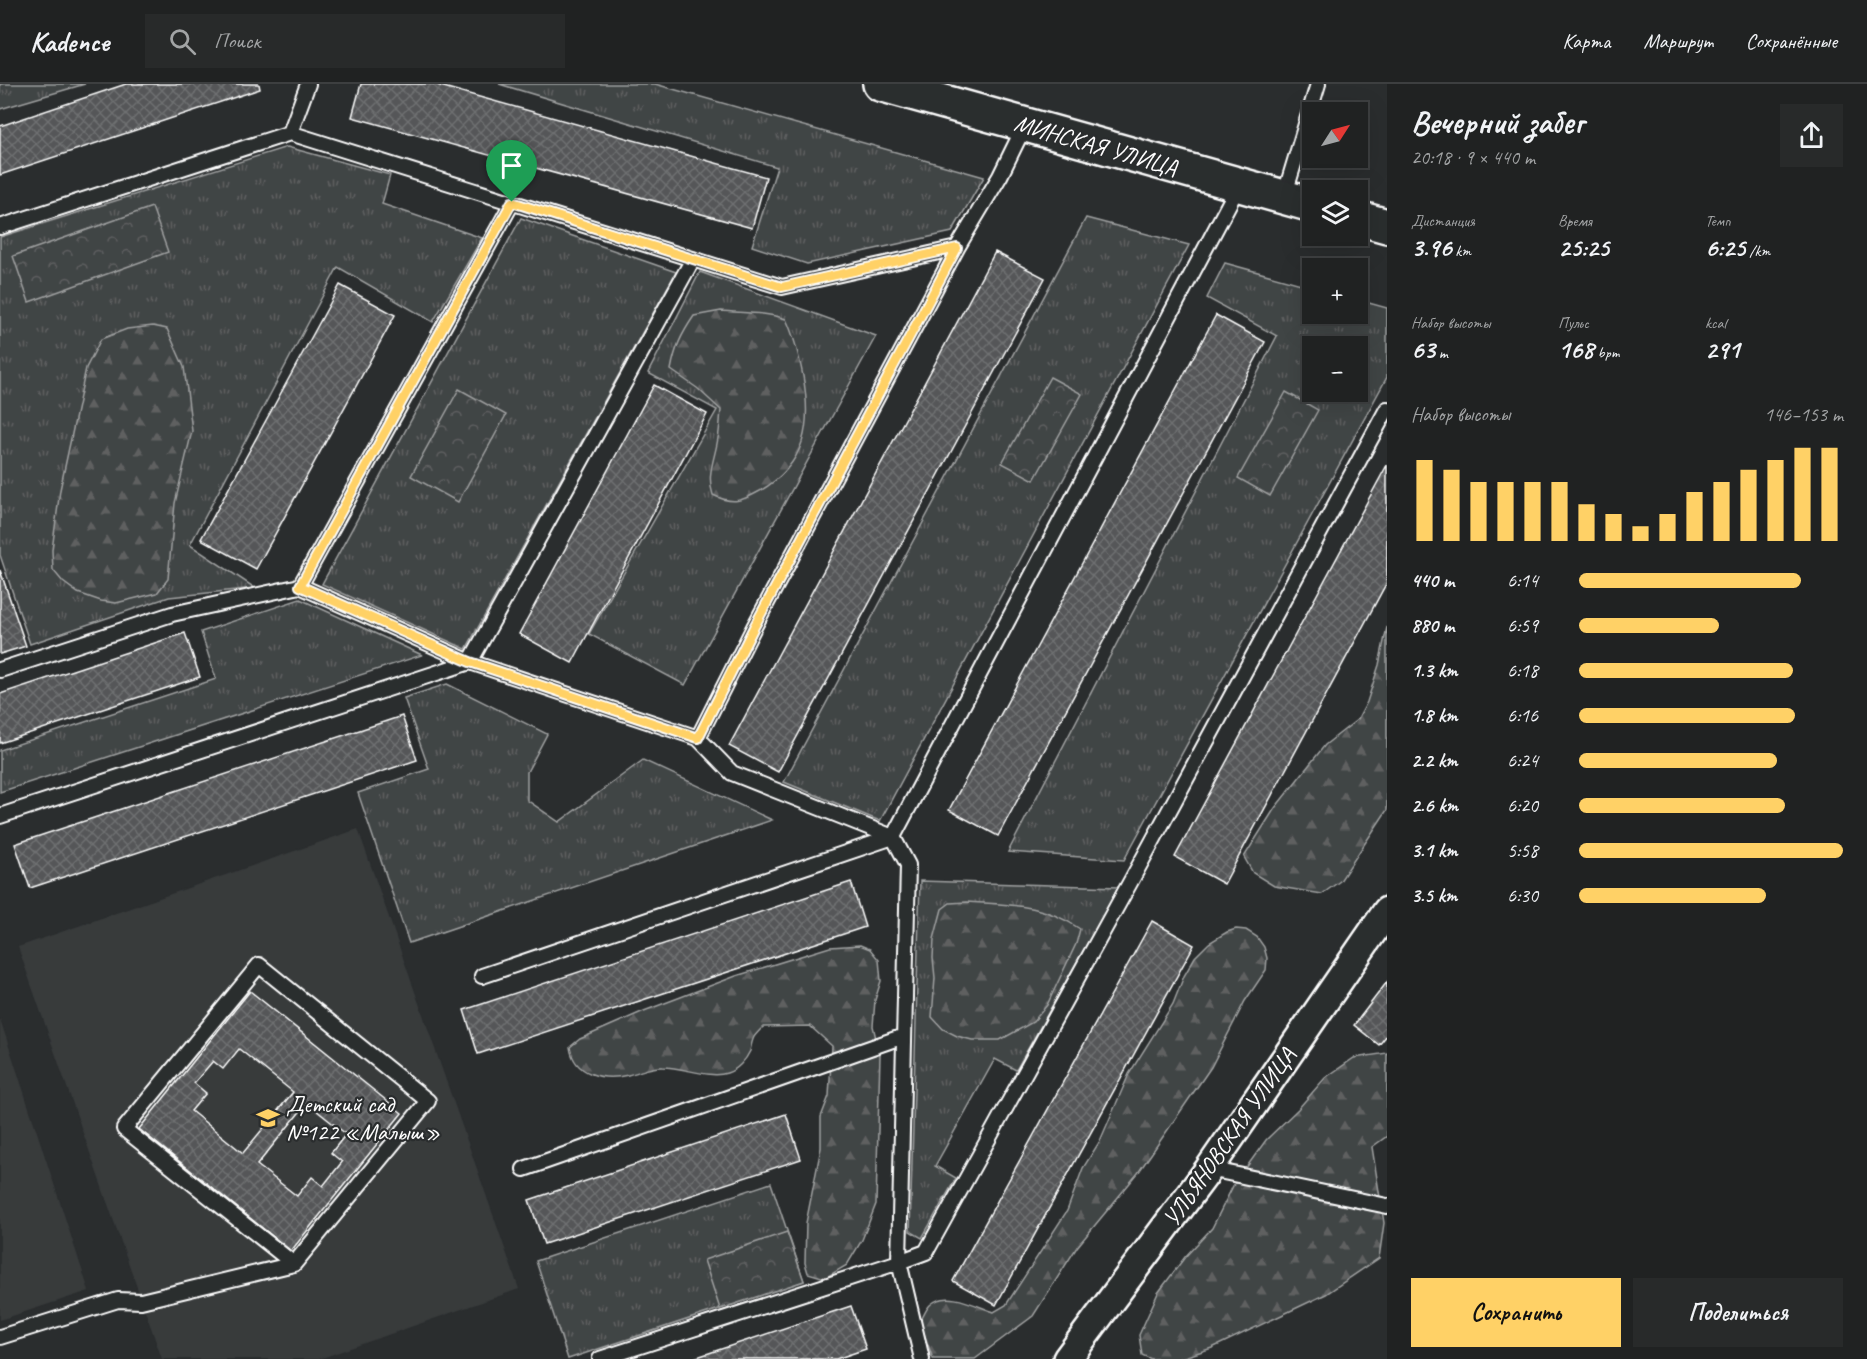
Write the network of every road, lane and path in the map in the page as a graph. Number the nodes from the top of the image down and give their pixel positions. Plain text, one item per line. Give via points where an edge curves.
1 (308, 84) edge
2 (880, 84) edge
3 (1318, 84) edge
4 (933, 91) edge
5 (1025, 125) junction
6 (290, 133) junction
7 (1239, 185) junction
8 (1298, 201) edge
9 (512, 202) junction
10 (1368, 221) edge
11 (1387, 226) edge
12 (0, 227) edge
13 (957, 248) junction
14 (693, 259) junction
15 (1387, 409) edge
16 (300, 586) junction
17 (470, 662) junction
18 (0, 670) edge
19 (698, 738) junction
20 (0, 816) edge
21 (893, 837) junction
22 (1387, 911) edge
23 (482, 976) dead end
24 (904, 1036) junction
25 (524, 1169) dead end
26 (1209, 1169) junction
27 (1387, 1206) edge
28 (899, 1262) junction
29 (294, 1264) junction
30 (0, 1337) edge
31 (600, 1359) edge
32 (922, 1359) edge
33 (1067, 1359) edge

1 - 6 lane
2 - 4 main road, МИНСКАЯ УЛИЦА
3 - 8 lane
4 - 5 main road, МИНСКАЯ УЛИЦА
5 - 7 main road, МИНСКАЯ УЛИЦА
5 - 13 lane
6 - 9 lane
6 - 12 lane
7 - 8 main road, МИНСКАЯ УЛИЦА
7 - 21 lane
9 - 14 lane
9 - 16 lane
10 - 11 main road
13 - 14 lane via 782,287
13 - 19 lane
14 - 17 lane
15 - 28 lane via 926,1252
16 - 17 lane
16 - 18 lane via 172,615
17 - 19 lane
17 - 20 lane
19 - 21 lane via 732,773
21 - 23 lane
21 - 24 lane via 908,865
22 - 26 street, УЛЬЯНОВСКАЯ УЛИЦА
24 - 25 lane
24 - 28 lane
26 - 27 lane
26 - 33 street, УЛЬЯНОВСКАЯ УЛИЦА
28 - 31 lane
28 - 32 lane
29 - 29 lane via 124,1129 259,965 428,1101
29 - 30 lane via 141,1301 118,1299

